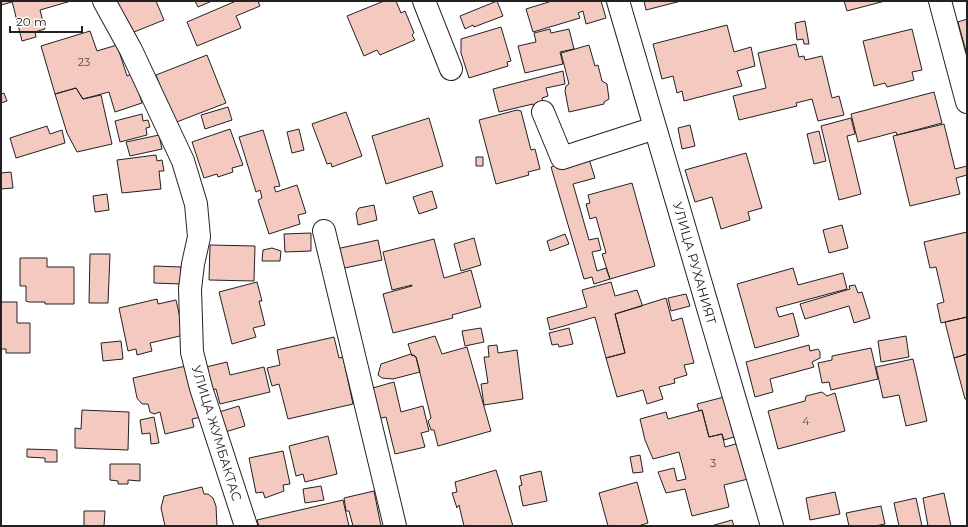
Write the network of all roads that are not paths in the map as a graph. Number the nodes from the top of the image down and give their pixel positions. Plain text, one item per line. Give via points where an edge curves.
1 (104, 1) edge
2 (424, 1) edge
3 (618, 1) edge
4 (940, 1) edge
5 (452, 69) dead end
6 (967, 102) edge
7 (543, 112) dead end
8 (655, 128) junction
9 (324, 231) dead end
10 (246, 526) edge
11 (395, 526) edge
12 (772, 526) edge

1 - 10 street, УЛИЦА ЖУМБАКТАС via 131,50 183,161 196,204 199,237 190,289 192,352 201,388
2 - 5 street
3 - 8 street, УЛИЦА РУХАНИЯТ
4 - 6 street
7 - 8 street via 562,158
8 - 12 street, УЛИЦА РУХАНИЯТ
9 - 11 street

